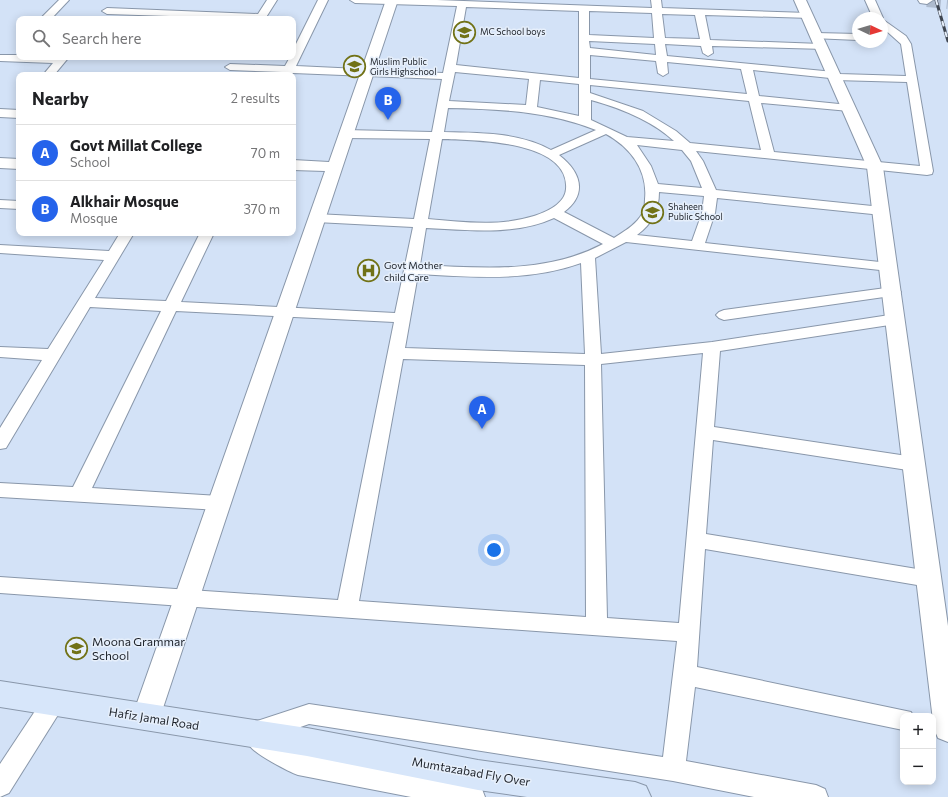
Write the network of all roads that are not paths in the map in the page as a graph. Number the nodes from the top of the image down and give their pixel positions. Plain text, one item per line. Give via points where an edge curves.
1 (64, 0) edge
2 (117, 0) edge
3 (272, 0) edge
4 (323, 0) edge
5 (355, 0) edge
6 (656, 0) edge
7 (870, 0) edge
8 (924, 0) edge
9 (927, 0) edge
10 (392, 1) edge
11 (462, 4) junction
12 (584, 8) junction
13 (804, 8) edge
14 (107, 11) junction
15 (657, 11) junction
16 (699, 12) junction
17 (875, 12) edge
18 (48, 16) edge
19 (103, 16) edge
20 (217, 16) edge
21 (262, 16) edge
22 (888, 27) edge
23 (585, 38) junction
24 (852, 38) edge
25 (888, 38) edge
26 (902, 38) junction
27 (660, 41) junction
28 (819, 41) junction
29 (706, 42) junction
30 (14, 49) dead end
31 (585, 51) junction
32 (296, 54) edge
33 (662, 58) junction
34 (2, 59) edge
35 (16, 59) edge
36 (62, 60) edge
37 (234, 60) edge
38 (293, 60) edge
39 (710, 63) junction
40 (746, 66) junction
41 (228, 71) edge
42 (51, 72) edge
43 (287, 72) edge
44 (367, 72) junction
45 (449, 72) junction
46 (663, 73) dead end
47 (535, 76) junction
48 (834, 76) junction
49 (912, 79) junction
50 (585, 81) junction
51 (585, 95) junction
52 (753, 98) junction
53 (443, 104) junction
54 (848, 108) junction
55 (531, 109) junction
56 (16, 111) edge
57 (0, 113) edge
58 (585, 122) junction
59 (606, 130) junction
60 (345, 134) junction
61 (437, 135) junction
62 (624, 140) junction
63 (686, 145) junction
64 (0, 151) edge
65 (16, 152) edge
66 (551, 154) junction
67 (768, 154) junction
68 (0, 163) edge
69 (16, 164) edge
70 (296, 166) edge
71 (875, 167) junction
72 (332, 173) junction
73 (296, 177) edge
74 (653, 187) junction
75 (710, 193) junction
76 (0, 204) edge
77 (16, 205) edge
78 (882, 211) junction
79 (553, 212) junction
80 (316, 218) junction
81 (420, 223) junction
82 (125, 236) edge
83 (206, 236) edge
84 (619, 241) junction
85 (697, 246) junction
86 (0, 249) edge
87 (113, 256) junction
88 (588, 257) junction
89 (889, 267) junction
90 (411, 269) junction
91 (893, 292) junction
92 (85, 302) junction
93 (171, 307) junction
94 (285, 312) junction
95 (724, 315) dead end
96 (402, 318) junction
97 (896, 319) junction
98 (712, 347) junction
99 (0, 352) edge
100 (396, 353) junction
101 (53, 355) junction
102 (593, 360) junction
103 (8, 418) edge
104 (705, 432) junction
105 (0, 443) edge
106 (914, 464) junction
107 (0, 490) edge
108 (80, 495) junction
109 (219, 504) junction
110 (696, 540) junction
111 (929, 579) junction
112 (0, 585) edge
113 (187, 597) junction
114 (347, 608) junction
115 (597, 626) junction
116 (688, 633) junction
117 (684, 675) junction
118 (0, 694) edge
119 (53, 703) junction
120 (146, 717) junction
121 (900, 717) edge
122 (936, 725) edge
123 (948, 728) edge
124 (249, 734) junction
125 (307, 742) joint
126 (673, 770) junction
127 (0, 785) edge
128 (473, 797) edge
129 (634, 797) edge
130 (816, 797) edge

1 - 18 street
2 - 14 street
3 - 21 street
4 - 32 street
5 - 10 street
6 - 15 street
7 - 17 street
8 - 9 street
10 - 11 street
10 - 44 street
11 - 12 street
11 - 45 street
12 - 15 street
12 - 23 street
13 - 16 street
13 - 28 street
14 - 19 street
14 - 20 street
15 - 16 street
15 - 27 street
16 - 29 street
22 - 26 street
23 - 27 street
23 - 31 street
24 - 28 street
25 - 26 street
26 - 49 street via 906,44
27 - 29 street
27 - 33 street
28 - 29 street
28 - 48 street
29 - 39 street
30 - 34 street
31 - 33 street
31 - 50 street
33 - 39 street
33 - 46 street
34 - 35 street
36 - 42 street
37 - 41 street
38 - 43 street
39 - 40 street
40 - 48 street
40 - 52 street
41 - 43 street
43 - 44 street
44 - 45 street
44 - 60 street
45 - 47 street
45 - 53 street
47 - 50 street
47 - 55 street
48 - 49 street
48 - 54 street
49 - 71 street via 928,170
50 - 51 street
50 - 52 street
51 - 58 street
51 - 63 street via 613,103 645,117
52 - 54 street
52 - 67 street
53 - 55 street
53 - 61 street
54 - 71 street
55 - 58 street
56 - 57 street
58 - 59 street
59 - 62 street
59 - 66 street
60 - 61 street
60 - 72 street
61 - 66 street via 522,142
61 - 81 street
62 - 63 street
62 - 74 street via 641,159
63 - 67 street
63 - 75 street via 701,167
64 - 65 street
66 - 79 street via 567,169 573,184 569,200
67 - 71 street
68 - 69 street
70 - 72 street
71 - 78 street
72 - 73 street
72 - 80 street
74 - 75 street
74 - 84 street via 651,208 644,222
75 - 78 street
75 - 85 street via 707,220
76 - 77 street
78 - 89 street
79 - 81 street via 540,219 495,226
79 - 84 street
80 - 81 street
80 - 94 street
81 - 90 street
82 - 87 street
83 - 93 street
84 - 85 street
84 - 88 street
85 - 89 street
86 - 87 street
87 - 92 street
88 - 90 street via 560,266 530,271
88 - 102 street
89 - 91 street
90 - 96 street
91 - 95 street
91 - 97 street
92 - 93 street
92 - 101 street
93 - 94 street
93 - 108 street
94 - 96 street
94 - 109 street
96 - 100 street
97 - 98 street
97 - 106 street
98 - 102 street
98 - 104 street
99 - 101 street
100 - 102 street
100 - 114 street
101 - 103 street
102 - 115 street
103 - 105 street
104 - 106 street
104 - 110 street
106 - 111 street
107 - 108 street
108 - 109 street
109 - 113 street
110 - 111 street
110 - 116 street
111 - 123 street
112 - 113 street
113 - 114 street
113 - 120 street
114 - 115 street
115 - 116 street
116 - 117 street
117 - 121 street
117 - 126 street
118 - 119 main road, Hafiz Jamal Road
119 - 120 main road, Hafiz Jamal Road
119 - 127 street
120 - 124 main road, Hafiz Jamal Road
122 - 123 street
124 - 125 main road, Hafiz Jamal Road
124 - 126 street via 309,714
124 - 128 street via 298,764
125 - 129 main road, Mumtazabad Fly Over via 478,775
126 - 130 street

